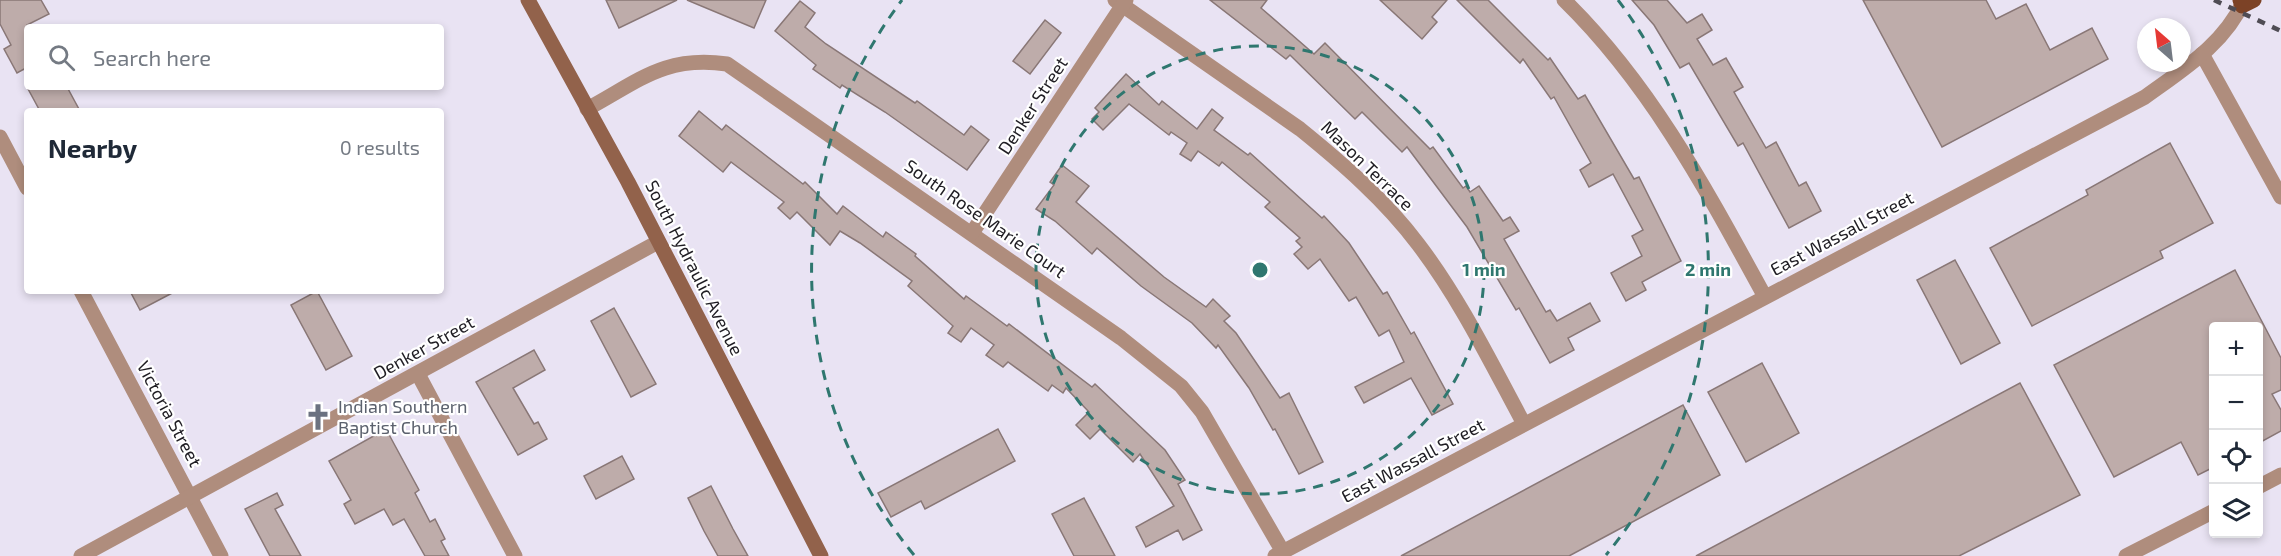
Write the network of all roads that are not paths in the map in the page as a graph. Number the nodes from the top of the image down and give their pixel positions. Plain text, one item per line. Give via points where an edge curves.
1 (528, 0) edge
2 (1564, 0) edge
3 (1121, 2) edge
4 (2245, 2) edge
5 (2202, 54) junction
6 (587, 109) junction
7 (0, 137) edge
8 (24, 182) edge
9 (2281, 197) edge
10 (972, 233) junction
11 (658, 243) junction
12 (83, 294) edge
13 (1765, 297) junction
14 (418, 374) junction
15 (1524, 424) junction
16 (2281, 475) edge
17 (2263, 485) edge
18 (190, 497) junction
19 (2209, 514) edge
20 (1279, 554) edge
21 (81, 556) edge
22 (222, 556) edge
23 (515, 556) edge
24 (821, 556) edge
25 (2126, 556) edge

1 - 6 street, South Hydraulic Avenue
2 - 13 street via 1628,73 1695,167
3 - 10 street, Denker Street
3 - 15 street, Mason Terrace via 1300,129 1388,209 1436,269
4 - 5 street, East Wassall Street
5 - 9 street
5 - 13 street, East Wassall Street via 2145,97
6 - 10 street, South Rose Marie Court via 666,66 703,60 727,64
6 - 11 street, South Hydraulic Avenue
7 - 8 street
10 - 20 street, South Rose Marie Court via 1121,338 1181,386 1218,436
11 - 14 street, Denker Street
11 - 24 street, South Hydraulic Avenue
12 - 18 street, Victoria Street
13 - 15 street, East Wassall Street
14 - 18 street, Denker Street
14 - 23 street
15 - 20 street, East Wassall Street
16 - 17 street
18 - 21 street, Denker Street
18 - 22 street, Victoria Street
19 - 25 street

